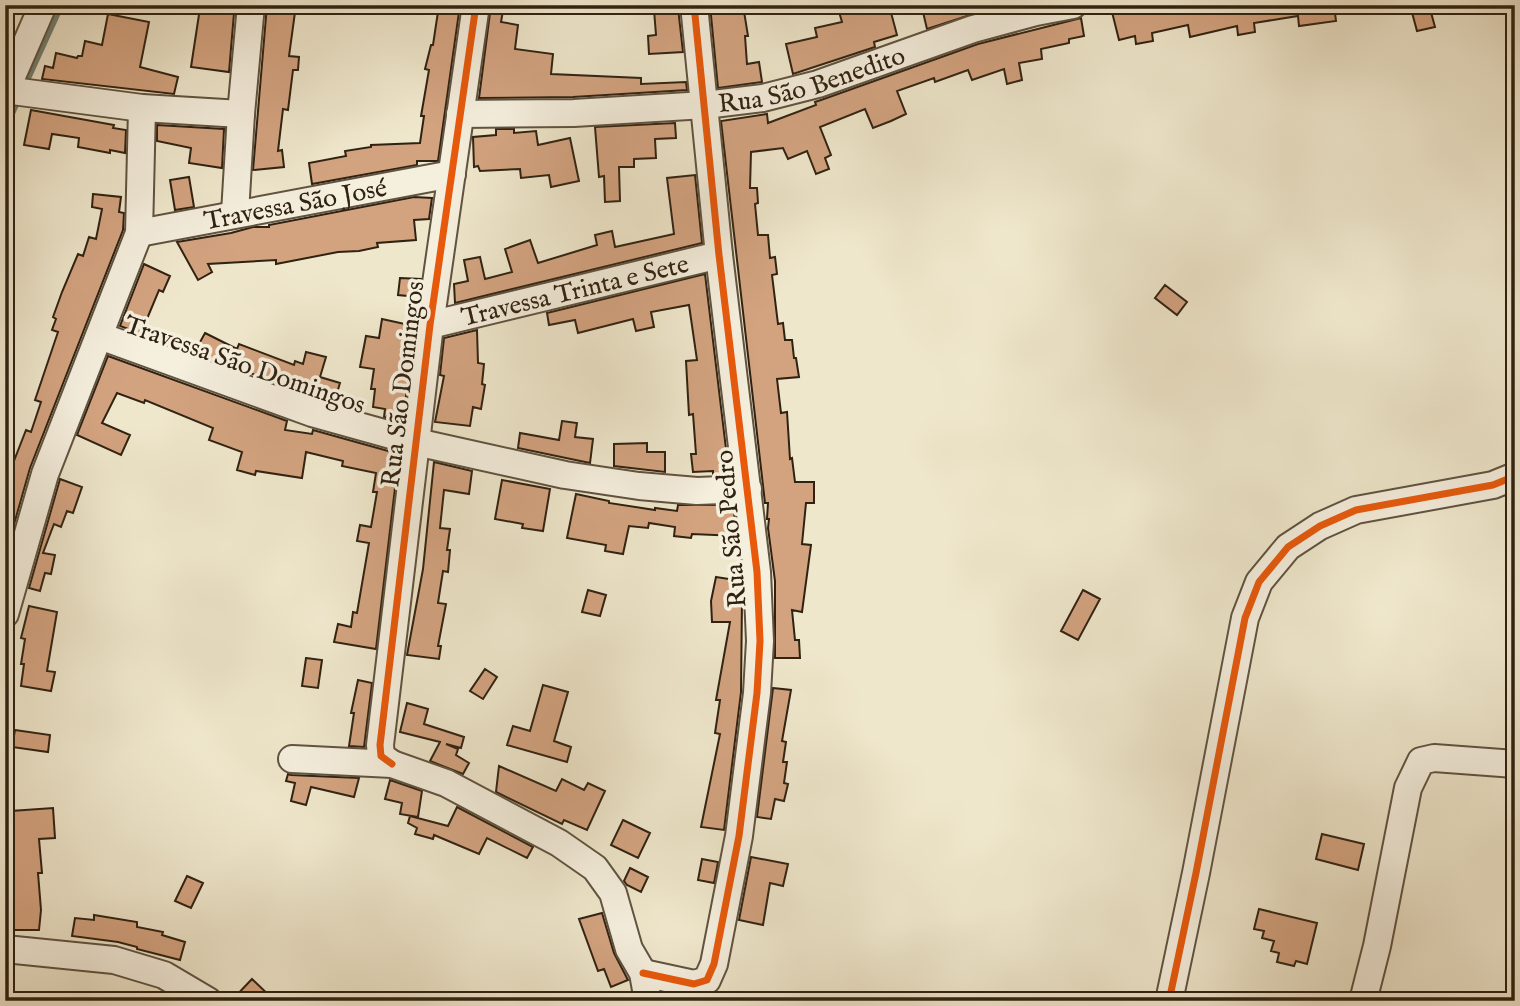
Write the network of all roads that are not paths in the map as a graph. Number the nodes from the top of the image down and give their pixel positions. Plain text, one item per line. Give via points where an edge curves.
1 (43, 5) edge
2 (251, 5) edge
3 (476, 5) edge
4 (694, 5) edge
5 (1073, 5) edge
6 (974, 17) edge
7 (14, 92) edge
8 (705, 105) junction
9 (142, 108) junction
10 (241, 114) junction
11 (460, 114) junction
12 (452, 174) junction
13 (235, 213) junction
14 (139, 233) junction
15 (719, 255) junction
16 (430, 325) junction
17 (100, 336) junction
18 (416, 442) junction
19 (1515, 476) edge
20 (748, 489) junction
21 (5, 614) edge
22 (292, 759) dead end
23 (392, 764) junction
24 (1515, 764) edge
25 (5, 948) edge
26 (643, 973) junction
27 (208, 1001) edge
28 (648, 1001) edge
29 (1169, 1001) edge
30 (1363, 1001) edge

1 - 7 street
2 - 10 street
3 - 11 street, Rua São Domingos
4 - 8 street, Rua São Pedro
5 - 6 street, Rua São Benedito
6 - 8 street, Rua São Benedito via 818,84 763,98
7 - 9 street
8 - 11 street, Rua São Benedito
8 - 15 street, Rua São Pedro
9 - 10 street
9 - 14 street
10 - 13 street
11 - 12 street, Rua São Domingos
12 - 13 street, Travessa São José
12 - 16 street, Rua São Domingos
13 - 14 street, Travessa São José
14 - 17 street
15 - 16 street, Travessa Trinta e Sete
15 - 20 street, Rua São Pedro
16 - 18 street, Rua São Domingos
17 - 18 street, Travessa São Domingos via 300,409
17 - 21 street via 45,474
18 - 20 street, Travessa São Domingos via 565,475 639,486
18 - 23 street, Rua São Domingos via 380,746 381,756
19 - 29 street via 1493,485 1356,510 1288,547 1259,582 1245,618
20 - 26 street, Rua São Pedro via 758,586 757,694 739,836 714,964 708,980 694,984
22 - 23 street
23 - 26 street via 484,801 595,867 613,892 629,949
24 - 30 street via 1434,758 1421,761 1416,768 1403,803
25 - 27 street via 114,960 164,975
26 - 28 street

